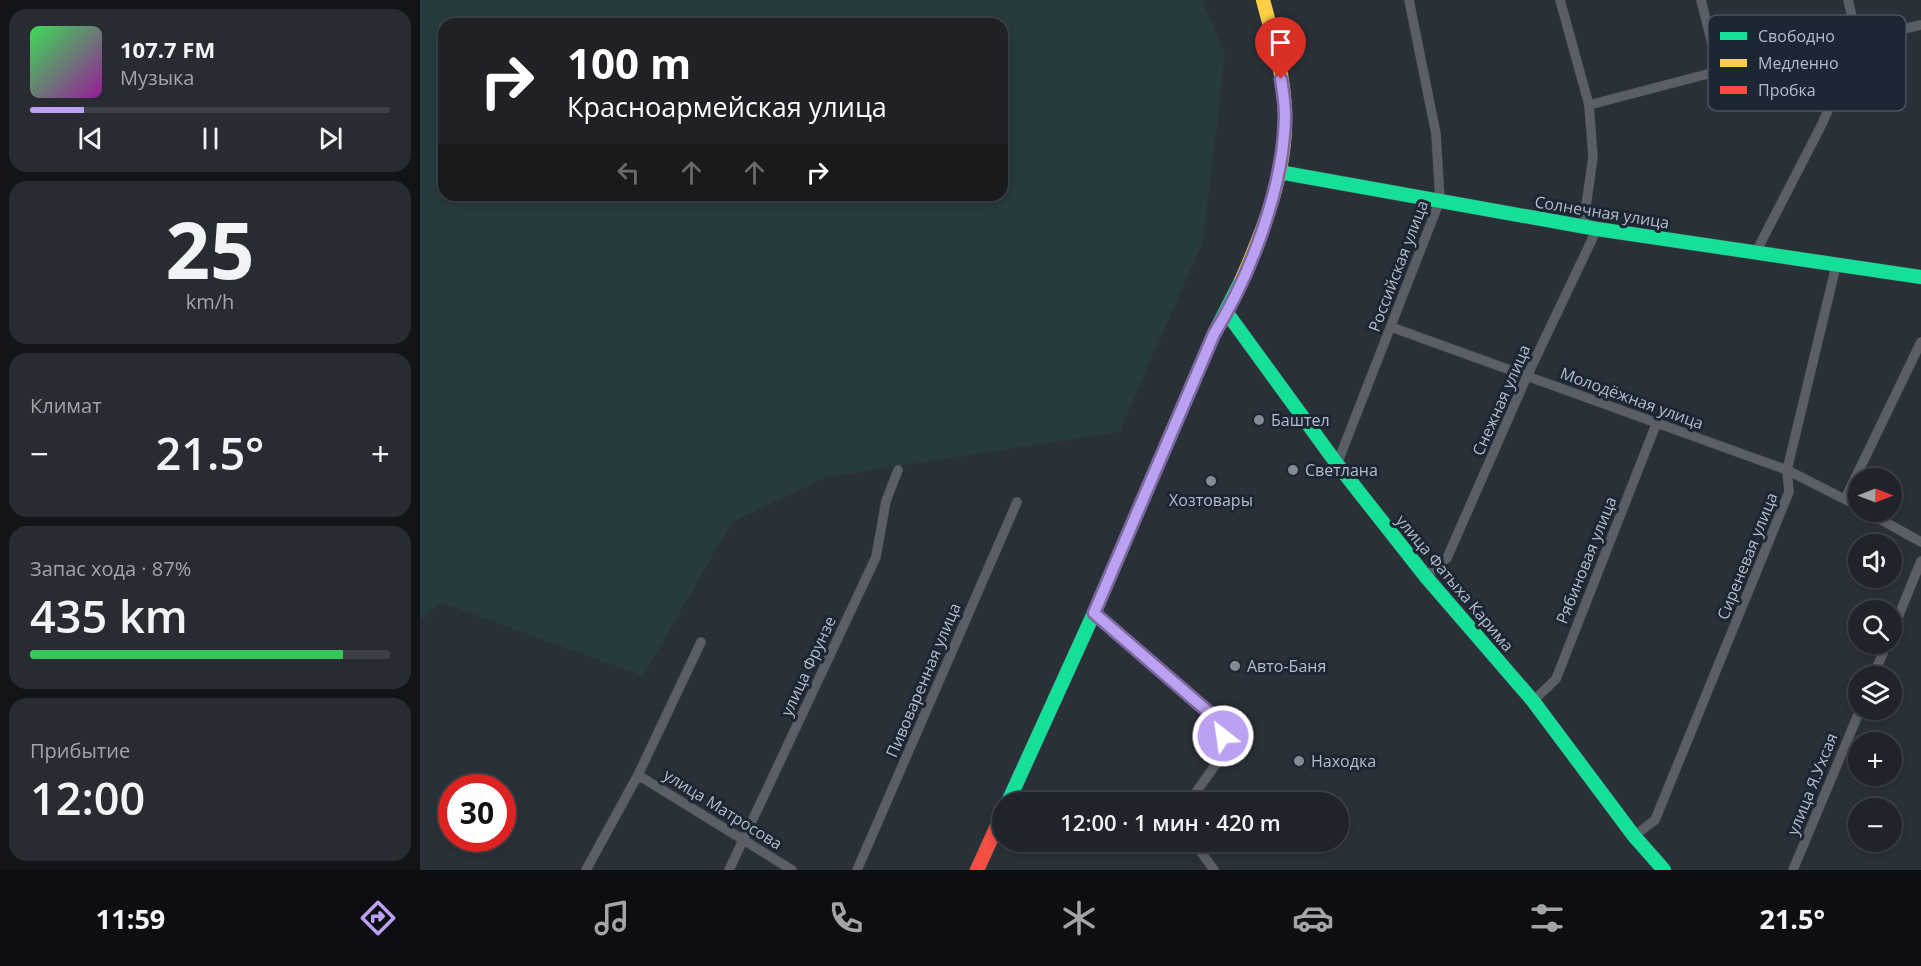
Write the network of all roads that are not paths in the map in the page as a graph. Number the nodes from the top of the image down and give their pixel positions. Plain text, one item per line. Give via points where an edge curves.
1 (1263, 0) edge
2 (1409, 0) edge
3 (1560, 0) edge
4 (1701, 0) edge
5 (1848, 0) edge
6 (1852, 15) edge
7 (1921, 25) edge
8 (1708, 28) edge
9 (1906, 29) edge
10 (1708, 74) edge
11 (1589, 105) junction
12 (1828, 111) edge
13 (1279, 172) junction
14 (1440, 200) junction
15 (1590, 228) junction
16 (1756, 252) junction
17 (1836, 266) junction
18 (1921, 277) edge
19 (1227, 313) junction
20 (1391, 327) junction
21 (1921, 342) edge
22 (1527, 376) junction
23 (1657, 422) junction
24 (1337, 464) junction
25 (898, 470) dead end
26 (1787, 470) junction
27 (1845, 498) junction
28 (1848, 500) edge
29 (1017, 502) dead end
30 (1885, 522) edge
31 (1921, 542) edge
32 (1921, 561) edge
33 (1426, 577) junction
34 (1902, 608) edge
35 (1094, 613) junction
36 (701, 642) dead end
37 (1533, 701) junction
38 (1856, 720) edge
39 (638, 775) junction
40 (1013, 792) edge
41 (1196, 792) edge
42 (1634, 836) junction
43 (992, 837) edge
44 (744, 838) junction
45 (1201, 852) edge
46 (586, 870) edge
47 (729, 870) edge
48 (792, 870) edge
49 (857, 870) edge
50 (977, 870) edge
51 (1214, 870) edge
52 (1664, 870) edge
53 (1793, 870) edge

1 - 13 street via 1280,61 1285,116
2 - 14 street, Российская улица via 1436,134
3 - 11 street, Снежная улица
4 - 8 street
5 - 6 street
7 - 9 street
10 - 11 street
11 - 15 street, Снежная улица via 1593,156
12 - 16 street
13 - 14 street, Солнечная улица
13 - 19 street via 1258,242
14 - 15 street, Солнечная улица
14 - 20 street, Российская улица
15 - 16 street, Солнечная улица
15 - 22 street, Снежная улица
16 - 17 street, Солнечная улица
17 - 18 street, Солнечная улица
17 - 26 street, Сиреневая улица
19 - 24 street, улица Фатыха Карима
19 - 35 street via 1214,334
20 - 22 street, Молодёжная улица
20 - 24 street, Российская улица
21 - 27 street
22 - 23 street, Молодёжная улица
22 - 33 street, Снежная улица via 1447,558
23 - 26 street, Молодёжная улица
23 - 37 street, Рябиновая улица via 1556,679
24 - 33 street, улица Фатыха Карима
25 - 44 street, улица Фрунзе via 886,501 876,557
26 - 27 street, Молодёжная улица
26 - 42 street, Сиреневая улица via 1789,492 1655,820
27 - 28 street, Молодёжная улица
29 - 49 street, Пивоваренная улица
30 - 31 street
32 - 34 street
33 - 37 street, улица Фатыха Карима
35 - 40 street
35 - 41 street via 1220,722 1226,750
36 - 39 street, улица Матросова
37 - 42 street, улица Фатыха Карима
38 - 53 street, улица Я.Ухсая
39 - 44 street, улица Матросова
39 - 46 street, улица Матросова
42 - 52 street, улица Фатыха Карима
43 - 50 street
44 - 47 street, улица Фрунзе
44 - 48 street, улица Матросова
45 - 51 street

